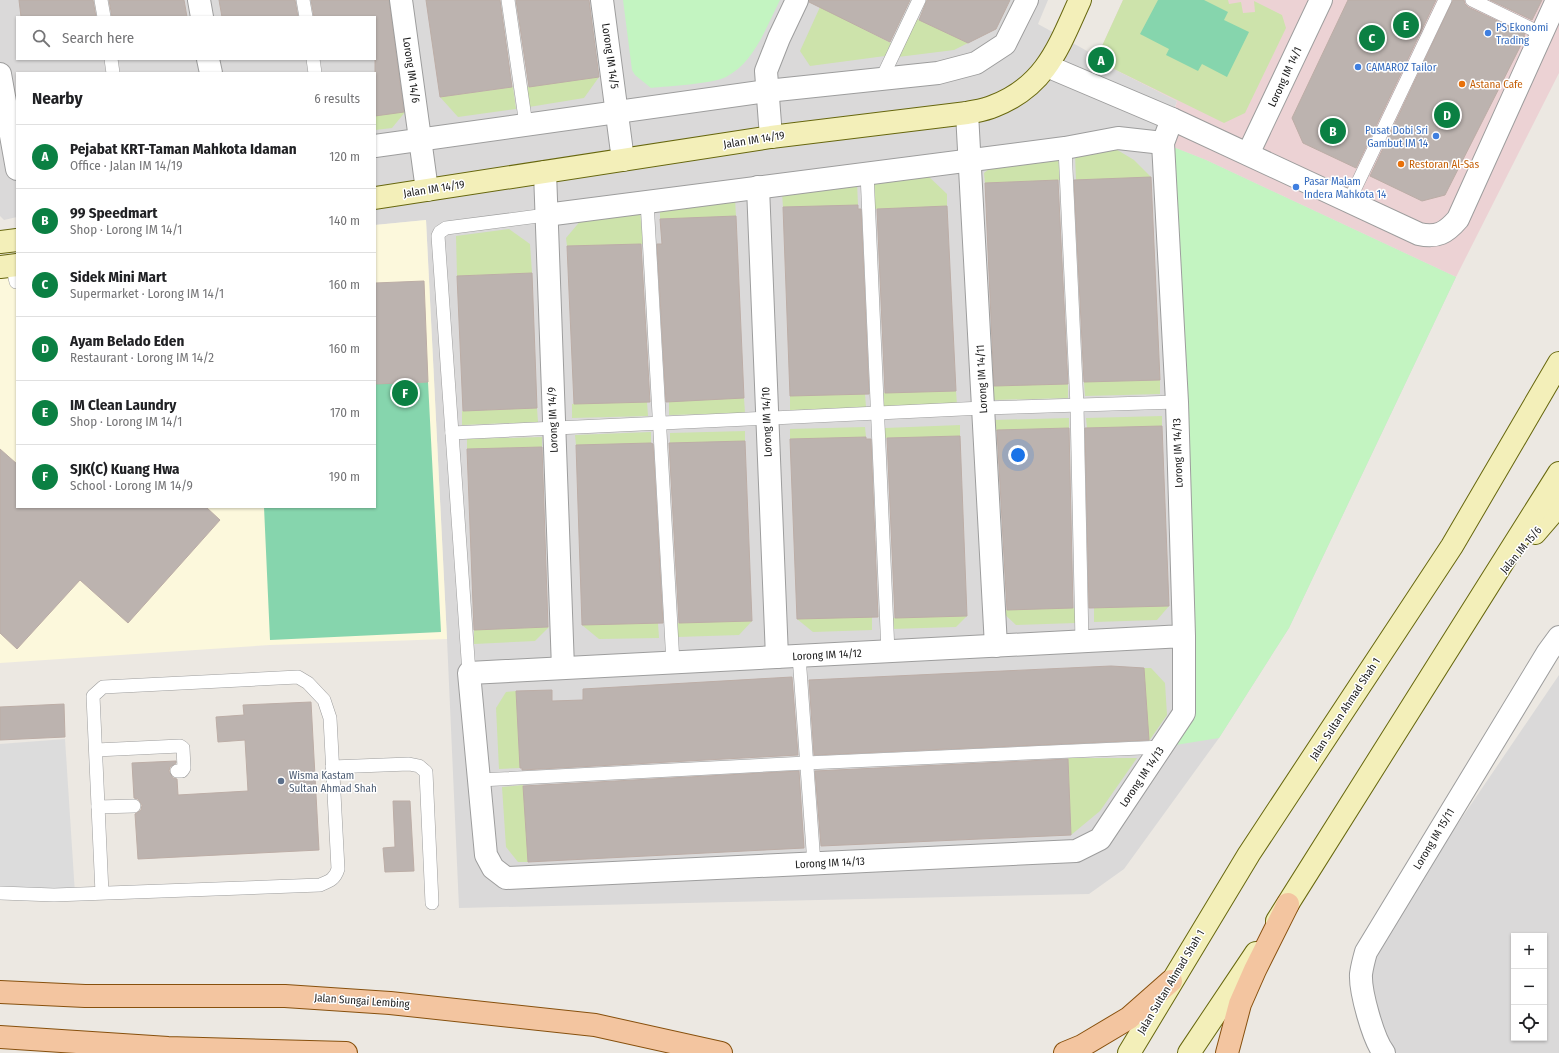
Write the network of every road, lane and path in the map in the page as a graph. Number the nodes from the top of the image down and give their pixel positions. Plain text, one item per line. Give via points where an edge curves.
1 (102, 0) edge
2 (200, 0) edge
3 (303, 0) edge
4 (401, 0) edge
5 (508, 0) edge
6 (602, 0) edge
7 (797, 0) edge
8 (919, 0) edge
9 (1027, 0) edge
10 (1080, 0) edge
11 (1321, 0) edge
12 (1444, 0) edge
13 (1472, 0) edge
14 (1557, 0) edge
15 (104, 16) edge
16 (202, 16) edge
17 (306, 16) edge
18 (1542, 34) junction
19 (111, 60) edge
20 (208, 60) edge
21 (312, 60) edge
22 (1047, 66) junction
23 (113, 72) edge
24 (210, 72) edge
25 (315, 72) edge
26 (0, 74) edge
27 (882, 78) junction
28 (767, 91) junction
29 (617, 112) junction
30 (967, 112) junction
31 (1172, 119) junction
32 (526, 125) junction
33 (771, 137) junction
34 (420, 139) junction
35 (1162, 143) junction
36 (376, 146) edge
37 (1065, 148) junction
38 (1248, 154) junction
39 (970, 159) junction
40 (623, 160) junction
41 (16, 164) edge
42 (545, 172) junction
43 (867, 173) junction
44 (758, 187) junction
45 (427, 190) junction
46 (376, 198) edge
47 (648, 201) junction
48 (1349, 201) junction
49 (546, 214) junction
50 (16, 240) edge
51 (0, 242) edge
52 (1559, 363) edge
53 (1177, 402) junction
54 (1078, 406) junction
55 (983, 408) junction
56 (878, 413) junction
57 (767, 418) junction
58 (660, 424) junction
59 (554, 429) junction
60 (452, 433) junction
61 (1559, 473) edge
62 (1559, 504) edge
63 (1483, 596) junction
64 (1184, 636) junction
65 (1559, 636) edge
66 (1082, 642) junction
67 (996, 646) junction
68 (888, 652) junction
69 (799, 656) junction
70 (776, 657) junction
71 (673, 663) junction
72 (563, 668) junction
73 (469, 673) junction
74 (1163, 747) junction
75 (96, 750) junction
76 (806, 763) junction
77 (332, 767) junction
78 (177, 771) dead end
79 (480, 780) junction
80 (134, 806) dead end
81 (98, 807) junction
82 (814, 864) junction
83 (0, 893) edge
84 (102, 894) junction
85 (432, 903) dead end
86 (1288, 904) junction
87 (1171, 982) junction
88 (0, 992) edge
89 (0, 1037) edge
90 (346, 1053) edge
91 (721, 1053) edge
92 (1065, 1053) edge
93 (1129, 1053) edge
94 (1189, 1053) edge
95 (1227, 1053) edge
96 (1384, 1053) edge

1 - 15 lane
2 - 16 street
3 - 17 lane
4 - 34 street, Lorong IM 14/6
5 - 32 lane
6 - 29 street, Lorong IM 14/5
7 - 28 street via 766,71
8 - 27 lane
9 - 27 street via 1005,44 976,63 938,72
10 - 22 main road, Jalan IM 14/19
11 - 38 street, Lorong IM 14/1
12 - 48 lane
13 - 18 lane
14 - 18 street
18 - 48 street via 1458,219 1450,229 1430,236 1419,234
19 - 23 lane
20 - 24 street
21 - 25 lane
22 - 30 main road, Jalan IM 14/19 via 1031,84 1004,102
22 - 31 street
26 - 41 street
27 - 28 street
28 - 29 street
28 - 33 street
29 - 32 street
29 - 40 street, Lorong IM 14/5
30 - 33 main road, Jalan IM 14/19
30 - 39 street, Lorong IM 14/11
31 - 35 street, Lorong IM 14/13
31 - 38 street
32 - 34 street
33 - 40 main road, Jalan IM 14/19
34 - 36 street
34 - 45 street, Lorong IM 14/6
35 - 37 street via 1118,138
35 - 53 street, Lorong IM 14/13
37 - 39 street
37 - 54 lane
38 - 48 street
39 - 43 street
39 - 55 street, Lorong IM 14/11
40 - 42 main road, Jalan IM 14/19
42 - 45 main road, Jalan IM 14/19
42 - 49 street, Lorong IM 14/9
43 - 44 street
43 - 56 lane
44 - 47 street
44 - 57 street, Lorong IM 14/10
45 - 46 main road, Jalan IM 14/19
47 - 49 street
47 - 58 lane
49 - 59 street, Lorong IM 14/9
49 - 60 lane via 446,228 438,236
50 - 51 main road
52 - 87 main road, Jalan Sultan Ahmad Shah 1 via 1452,546 1249,854
53 - 54 lane
53 - 64 street, Lorong IM 14/13
54 - 55 lane
54 - 66 lane
55 - 56 lane
55 - 67 street, Lorong IM 14/11
56 - 57 lane
56 - 68 lane
57 - 58 lane
57 - 70 street, Lorong IM 14/10
58 - 59 lane
58 - 71 lane
59 - 60 lane
59 - 72 street, Lorong IM 14/9
60 - 73 lane
61 - 63 main road
62 - 63 main road, Jalan IM 15/6
63 - 86 main road
64 - 66 street, Lorong IM 14/12
64 - 74 street, Lorong IM 14/13 via 1184,713
65 - 96 street, Lorong IM 15/11 via 1366,952 1361,975 1364,998 1373,1030
66 - 67 street, Lorong IM 14/12
67 - 68 street, Lorong IM 14/12
68 - 69 street, Lorong IM 14/12
69 - 70 street, Lorong IM 14/12
69 - 76 lane
70 - 71 street, Lorong IM 14/12
71 - 72 street, Lorong IM 14/12
72 - 73 street, Lorong IM 14/12
73 - 79 street
74 - 76 lane
74 - 82 street, Lorong IM 14/13 via 1100,839 1076,851
75 - 77 lane via 93,696 102,687 298,677 308,682 324,700 330,718
75 - 78 lane via 180,746 183,748 184,768
75 - 81 lane
76 - 79 lane
76 - 82 lane
77 - 84 lane via 338,869 336,876 328,882 320,885
77 - 85 lane via 409,764 419,766 426,772
79 - 82 street, Lorong IM 14/13 via 486,855 493,868 506,878
80 - 81 lane
81 - 84 lane
83 - 84 lane
86 - 94 main road
86 - 95 main road via 1240,1004
87 - 92 main road via 1129,1018 1082,1046
87 - 93 main road, Jalan Sultan Ahmad Shah 1
88 - 91 main road, Jalan Sungai Lembing via 85,996 285,996 390,1003 595,1025
89 - 90 main road via 168,1048

